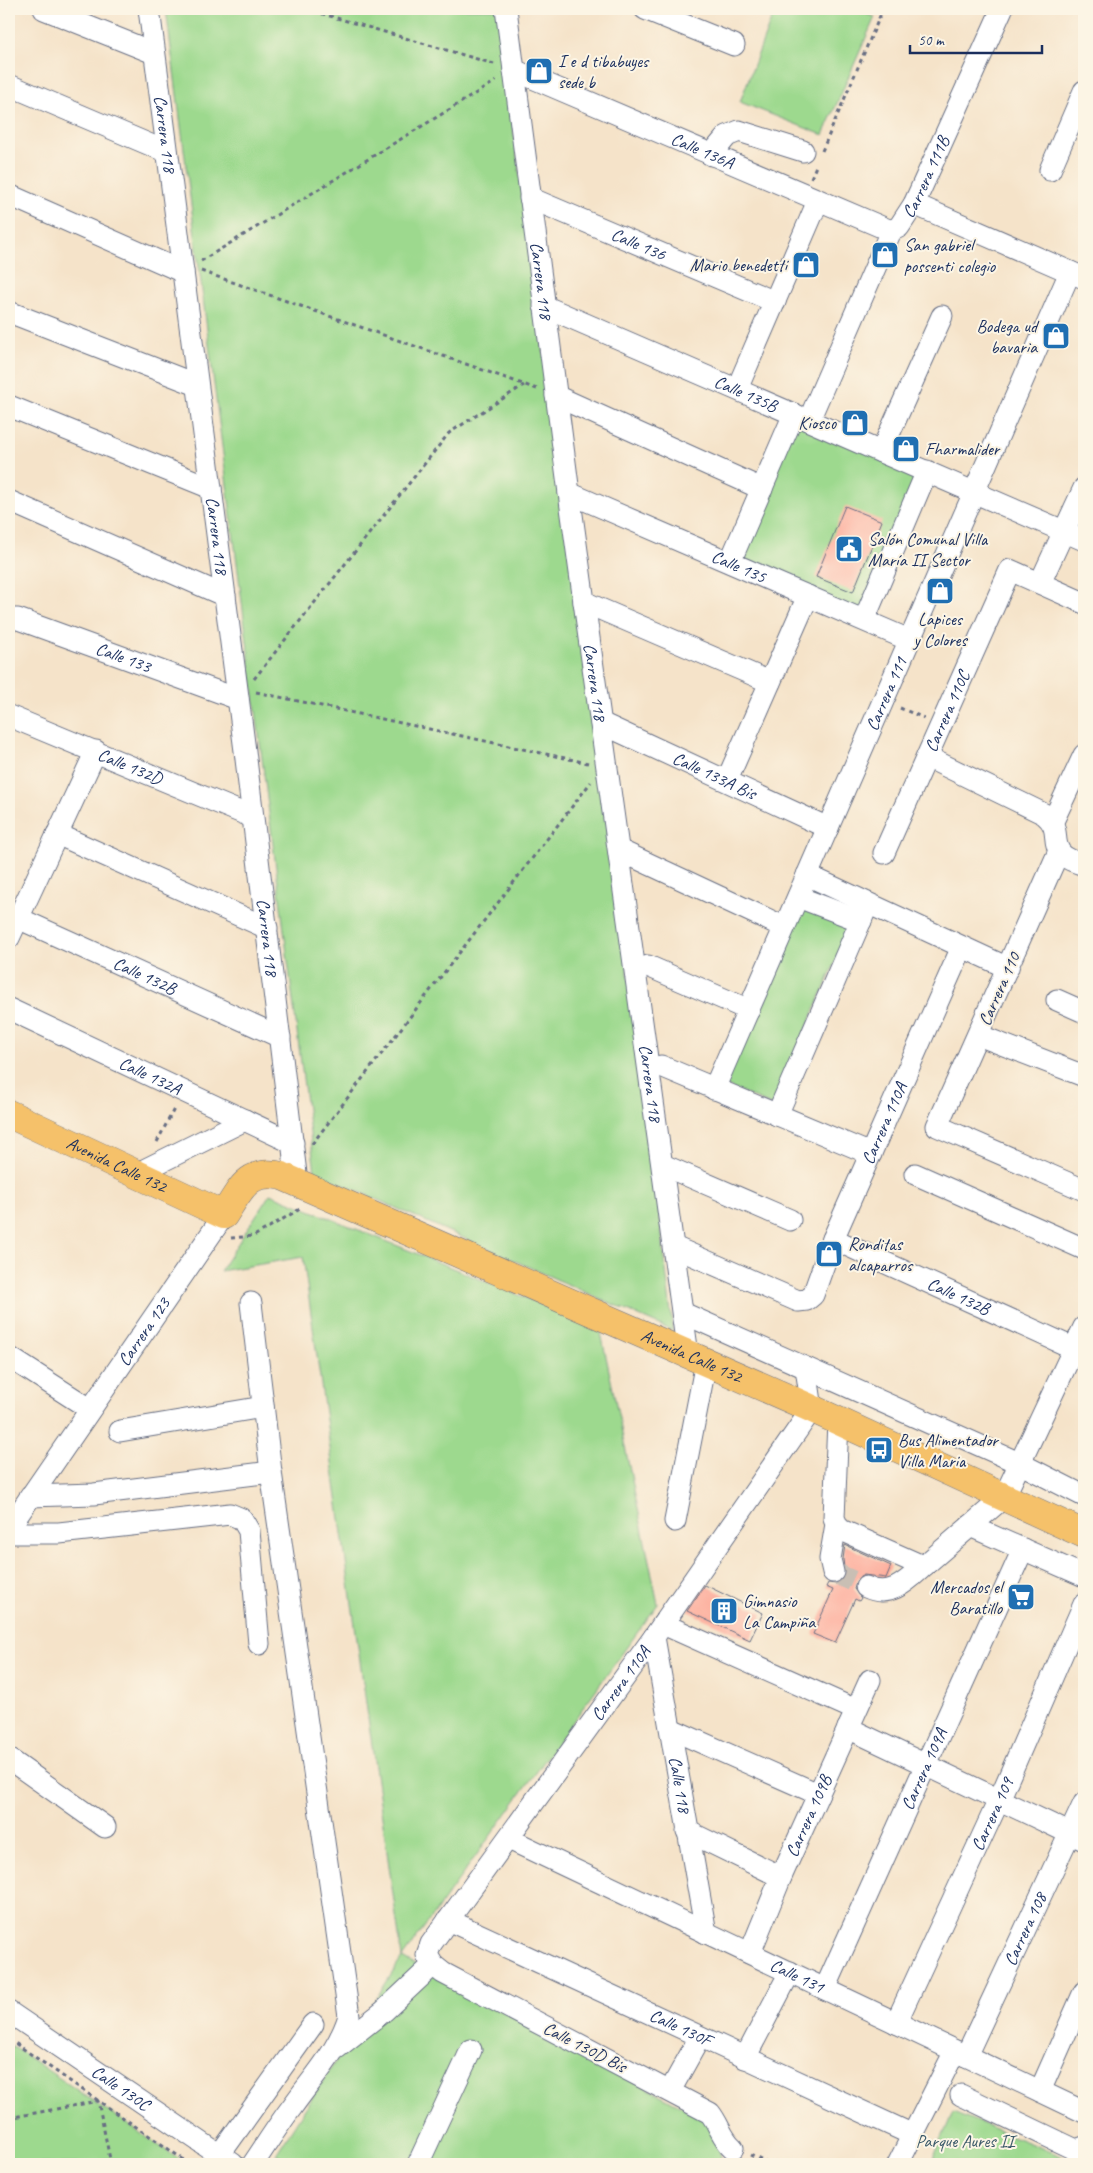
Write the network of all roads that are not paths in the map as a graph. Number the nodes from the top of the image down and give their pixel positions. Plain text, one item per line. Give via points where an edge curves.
1 (44, 9) edge
2 (149, 9) edge
3 (506, 9) edge
4 (645, 9) edge
5 (1002, 9) edge
6 (734, 45) dead end
7 (154, 53) junction
8 (514, 70) junction
9 (9, 85) edge
10 (1084, 91) edge
11 (167, 152) junction
12 (803, 152) dead end
13 (711, 155) junction
14 (1050, 170) dead end
15 (9, 195) edge
16 (530, 198) junction
17 (811, 198) junction
18 (914, 204) junction
19 (890, 231) junction
20 (187, 270) junction
21 (1077, 275) edge
22 (775, 302) junction
23 (544, 306) junction
24 (9, 312) edge
25 (942, 316) dead end
26 (197, 385) junction
27 (737, 389) junction
28 (556, 396) junction
29 (9, 406) edge
30 (802, 417) junction
31 (881, 452) junction
32 (927, 471) junction
33 (211, 488) junction
34 (762, 488) junction
35 (1084, 488) edge
36 (974, 492) junction
37 (569, 493) junction
38 (9, 501) edge
39 (1065, 532) junction
40 (1084, 540) edge
41 (730, 562) junction
42 (1040, 583) junction
43 (225, 596) junction
44 (808, 596) junction
45 (584, 602) junction
46 (1084, 603) edge
47 (9, 619) edge
48 (864, 620) junction
49 (909, 640) junction
50 (770, 682) junction
51 (242, 695) junction
52 (9, 716) edge
53 (601, 723) junction
54 (96, 751) junction
55 (1084, 755) edge
56 (926, 757) junction
57 (727, 780) junction
58 (252, 816) junction
59 (1053, 821) junction
60 (828, 828) junction
61 (57, 834) junction
62 (619, 850) junction
63 (1059, 851) junction
64 (884, 853) dead end
65 (1084, 865) edge
66 (807, 876) junction
67 (798, 897) junction
68 (864, 913) junction
69 (13, 916) edge
70 (267, 928) junction
71 (784, 928) junction
72 (9, 938) edge
73 (962, 946) junction
74 (648, 966) dead end
75 (1008, 968) junction
76 (1057, 1000) dead end
77 (9, 1009) edge
78 (749, 1010) junction
79 (1084, 1012) edge
80 (978, 1035) junction
81 (280, 1037) junction
82 (661, 1066) dead end
83 (1084, 1076) edge
84 (714, 1088) junction
85 (9, 1114) edge
86 (777, 1115) junction
87 (245, 1120) junction
88 (293, 1143) junction
89 (871, 1154) junction
90 (663, 1165) junction
91 (136, 1174) junction
92 (915, 1174) dead end
93 (299, 1185) junction
94 (1084, 1190) edge
95 (224, 1215) junction
96 (790, 1220) dead end
97 (833, 1239) junction
98 (674, 1247) junction
99 (1084, 1249) edge
100 (251, 1303) dead end
101 (682, 1312) junction
102 (1084, 1327) edge
103 (1079, 1351) edge
104 (9, 1357) edge
105 (697, 1358) junction
106 (806, 1368) junction
107 (263, 1407) junction
108 (90, 1409) junction
109 (812, 1409) junction
110 (838, 1420) junction
111 (120, 1431) dead end
112 (1019, 1464) junction
113 (271, 1472) junction
114 (30, 1496) junction
115 (1084, 1496) edge
116 (1004, 1497) junction
117 (675, 1521) dead end
118 (836, 1524) junction
119 (970, 1526) junction
120 (9, 1528) edge
121 (9, 1534) edge
122 (1084, 1534) edge
123 (1023, 1550) junction
124 (925, 1565) junction
125 (833, 1572) dead end
126 (1084, 1576) edge
127 (866, 1587) tunnel mouth
128 (1084, 1604) edge
129 (658, 1630) junction
130 (259, 1644) dead end
131 (870, 1680) dead end
132 (852, 1719) junction
133 (671, 1729) junction
134 (9, 1759) edge
135 (927, 1766) junction
136 (818, 1794) junction
137 (999, 1800) junction
138 (1084, 1803) edge
139 (105, 1827) dead end
140 (687, 1831) junction
141 (1077, 1837) edge
142 (509, 1839) junction
143 (781, 1877) junction
144 (448, 1920) junction
145 (706, 1933) junction
146 (750, 1954) junction
147 (430, 1960) junction
148 (790, 1972) junction
149 (825, 1989) junction
150 (1082, 2002) edge
151 (9, 2012) edge
152 (896, 2023) junction
153 (313, 2024) dead end
154 (700, 2037) junction
155 (335, 2050) junction
156 (471, 2050) dead end
157 (960, 2053) junction
158 (745, 2058) junction
159 (670, 2091) junction
160 (1040, 2091) junction
161 (961, 2095) dead end
162 (1084, 2112) edge
163 (913, 2135) junction
164 (1084, 2147) edge
165 (733, 2148) dead end
166 (222, 2162) edge
167 (253, 2164) edge
168 (418, 2164) edge
169 (898, 2164) edge

1 - 7 street
2 - 7 street, Carrera 118
3 - 8 street, Carrera 118
4 - 6 street
5 - 18 street, Carrera 111B
7 - 11 street, Carrera 118
8 - 13 street, Calle 136A
8 - 16 street, Carrera 118
9 - 11 street
10 - 14 street
11 - 20 street, Carrera 118
12 - 13 street via 739,131 727,136
13 - 17 street, Calle 136A
15 - 20 street
16 - 22 street, Calle 136
16 - 23 street, Carrera 118
17 - 19 street, Calle 136A
17 - 22 street
18 - 19 street, Carrera 111B via 899,228
18 - 21 street
19 - 30 street, Carrera 111B
20 - 26 street, Carrera 118
21 - 36 street, Carrera 111
22 - 27 street
23 - 27 street, Calle 135B
23 - 28 street, Carrera 118
24 - 26 street
25 - 31 street
26 - 33 street, Carrera 118
27 - 30 street, Calle 135B
28 - 34 street
28 - 37 street, Carrera 118
29 - 33 street
30 - 31 street, Calle 135B
30 - 34 street, Carrera 111B
31 - 32 street, Calle 135B
32 - 36 street, Calle 135B
32 - 48 street
33 - 43 street, Carrera 118
34 - 41 street, Carrera 111B
35 - 39 street
36 - 39 street, Calle 135B
36 - 49 street, Carrera 111
37 - 41 street, Calle 135
37 - 45 street, Carrera 118
38 - 43 street
39 - 40 street, Calle 135B
39 - 42 street
41 - 44 street, Calle 135
42 - 46 street
42 - 56 street, Carrera 110C via 1010,570
43 - 51 street, Carrera 118
44 - 48 street, Calle 135
44 - 50 street
45 - 50 street
45 - 53 street, Carrera 118
47 - 51 street, Calle 133 via 18,619
48 - 49 street, Calle 135
49 - 60 street, Carrera 111
50 - 57 street
51 - 58 street, Carrera 118
52 - 54 street, Calle 132D
53 - 57 street, Calle 133A Bis
53 - 62 street, Carrera 118
54 - 58 street, Calle 132D
54 - 61 street
55 - 59 street
56 - 59 street
56 - 64 street, Carrera 110C
57 - 60 street, Calle 133A Bis
58 - 70 street, Carrera 118
59 - 63 street
60 - 66 street, Carrera 111
61 - 69 street
61 - 70 street
62 - 71 street
62 - 90 street, Carrera 118
63 - 65 street
63 - 75 street, Carrera 110
66 - 67 street, Carrera 111
66 - 68 street
67 - 68 street
67 - 71 street, Carrera 111
68 - 73 street
68 - 86 street
69 - 72 street
69 - 81 street, Calle 132B
70 - 81 street, Carrera 118
71 - 78 street, Carrera 111
73 - 75 street
73 - 89 street, Carrera 110A
74 - 78 street
75 - 80 street, Carrera 110
76 - 79 street
77 - 87 street, Calle 132A
78 - 84 street, Carrera 111
80 - 83 street
80 - 94 street, Carrera 110 via 937,1126
81 - 88 street, Carrera 118
82 - 84 street
84 - 86 street
85 - 91 main road, Avenida Calle 132
86 - 89 street
87 - 88 street, Calle 132A
87 - 91 street
88 - 93 street, Carrera 118
89 - 97 street, Carrera 110A
90 - 96 street
90 - 98 street, Carrera 118
91 - 95 main road, Avenida Calle 132
92 - 99 street
93 - 95 main road, Carrera 123 via 270,1173 253,1177
93 - 105 main road, Avenida Calle 132
95 - 108 street, Carrera 123
97 - 98 street, Carrera 110A via 813,1295 798,1301
97 - 103 street, Calle 132B
98 - 101 street, Carrera 118
100 - 107 street
101 - 105 street, Carrera 118
101 - 106 street
102 - 103 street
103 - 112 street
104 - 108 street
105 - 109 main road, Avenida Calle 132
105 - 117 street, Carrera 118
106 - 109 street
106 - 112 street
107 - 111 street
107 - 113 street
108 - 114 street, Carrera 123
109 - 110 main road, Avenida Calle 132
109 - 129 street, Carrera 110A
110 - 116 main road, Avenida Calle 132
110 - 118 street
112 - 115 street
112 - 116 street
113 - 114 street via 94,1494
113 - 155 street via 349,2016
114 - 120 street, Carrera 123
116 - 119 street
116 - 122 main road, Avenida Calle 132
118 - 124 street via 839,1529
118 - 125 street via 830,1560
119 - 123 street
119 - 124 street
121 - 130 street via 52,1534 230,1514 242,1519 249,1531
123 - 126 street
123 - 135 street, Carrera 109A
124 - 127 street via 900,1587 888,1592 876,1592
128 - 137 street, Carrera 109
129 - 132 street
129 - 133 street, Calle 118
129 - 142 street, Carrera 110A
131 - 132 street, Carrera 109B
132 - 135 street
132 - 136 street, Carrera 109B
133 - 136 street
133 - 140 street, Calle 118
134 - 139 street
135 - 137 street
135 - 149 street, Carrera 109A
136 - 143 street, Carrera 109B
137 - 141 street
137 - 152 street, Carrera 109
138 - 141 street, Carrera 108
140 - 143 street
140 - 145 street, Calle 118
141 - 157 street, Carrera 108
142 - 144 street, Carrera 110A
142 - 145 street, Calle 131
143 - 146 street, Carrera 109B
144 - 147 street, Carrera 110A via 431,1944
144 - 154 street, Calle 130F
145 - 146 street, Calle 131
146 - 148 street, Calle 131
147 - 155 street via 384,2011
147 - 159 street, Calle 130D Bis via 443,1973
148 - 149 street, Calle 131
148 - 158 street
149 - 152 street, Calle 131
150 - 160 street
151 - 166 street, Calle 130C
152 - 157 street, Calle 131
153 - 166 street
154 - 158 street, Calle 130F
154 - 159 street
155 - 167 street
156 - 168 street
157 - 160 street, Calle 131
157 - 163 street, Carrera 108
158 - 163 street, Calle 130F
159 - 165 street, Calle 130D Bis via 710,2113
160 - 162 street, Calle 131
161 - 164 street via 1076,2150
163 - 169 street, Carrera 108

